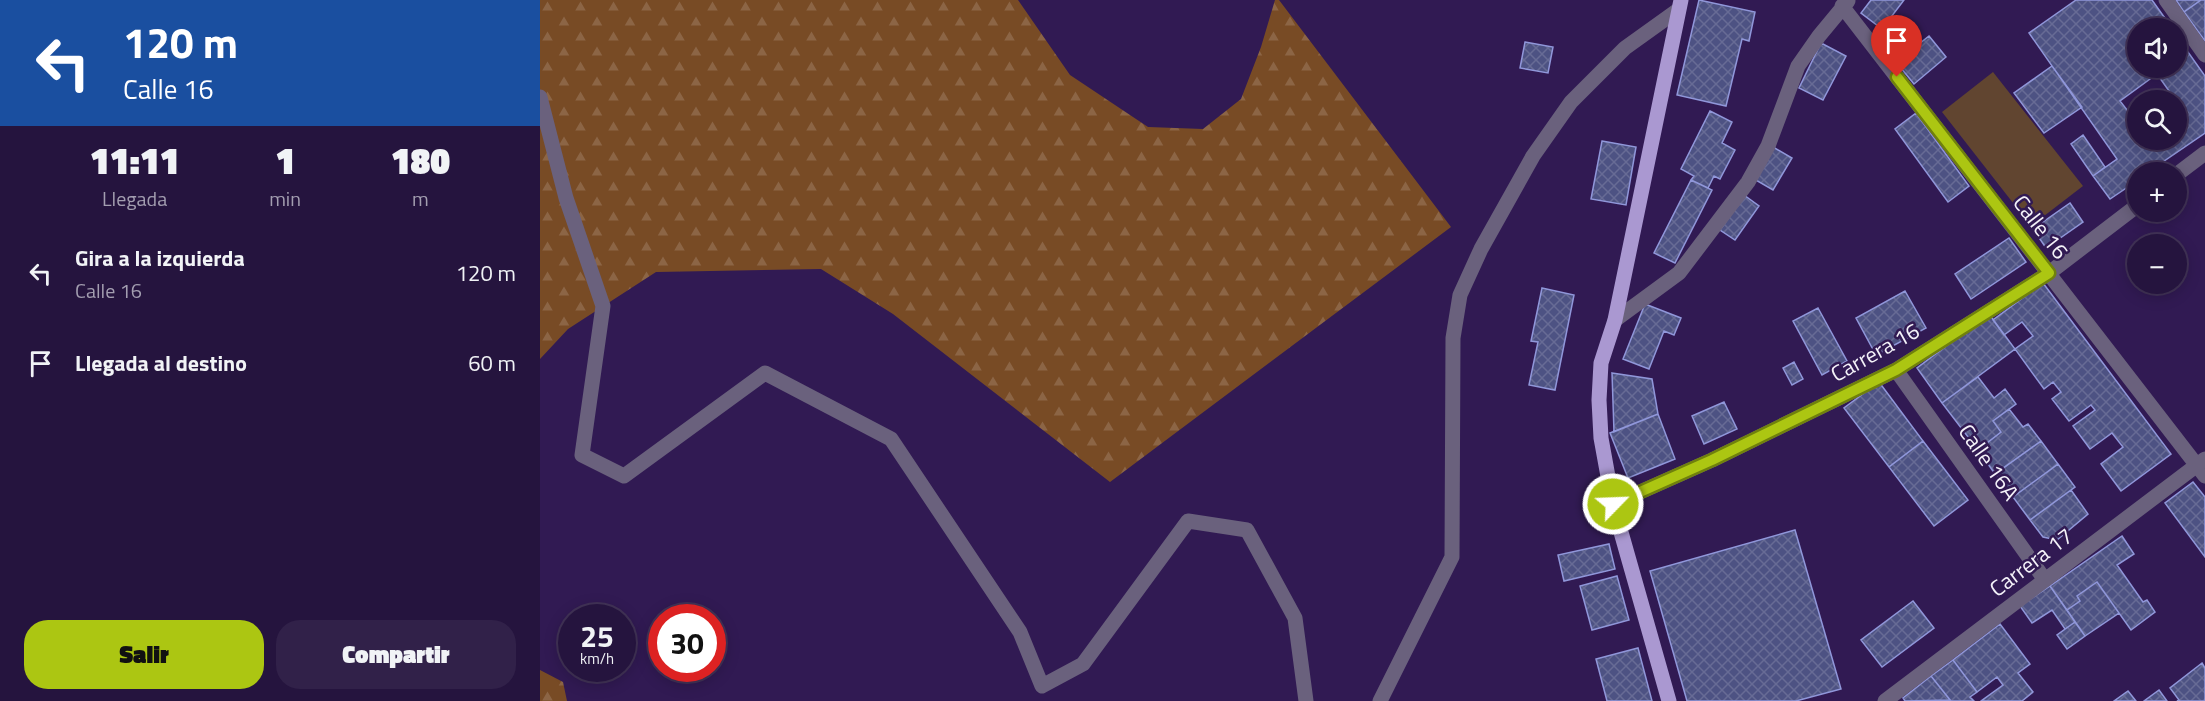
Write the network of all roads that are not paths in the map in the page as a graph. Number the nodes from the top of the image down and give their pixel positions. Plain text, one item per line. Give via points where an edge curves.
1 (2166, 0) edge
2 (1845, 3) edge
3 (1680, 5) edge
4 (2205, 55) edge
5 (540, 97) edge
6 (2205, 153) edge
7 (2187, 167) edge
8 (2127, 213) edge
9 (2049, 273) junction
10 (1615, 320) junction
11 (1896, 370) junction
12 (2202, 467) edge
13 (1613, 504) junction
14 (2045, 580) junction
15 (1892, 699) edge
16 (1306, 701) edge
17 (1380, 701) edge
18 (1669, 701) edge

1 - 4 street
2 - 9 street, Calle 16
2 - 10 street via 1798,66 1768,146 1748,182 1679,273
3 - 10 main road
3 - 17 street via 1625,48 1571,102 1533,156 1481,249 1460,296 1453,338 1452,557
5 - 16 street via 566,198 603,306 582,455 624,476 765,373 891,439 1020,632 1042,686 1083,664 1188,521 1247,530 1295,618
6 - 7 street
8 - 9 street, Carrera 16
9 - 11 street, Carrera 16
9 - 12 street, Calle 16
10 - 13 main road via 1601,363 1599,400 1601,438
11 - 13 street, Carrera 16
11 - 14 street, Calle 16A
12 - 14 street, Carrera 17
13 - 18 main road
14 - 15 street, Carrera 17

